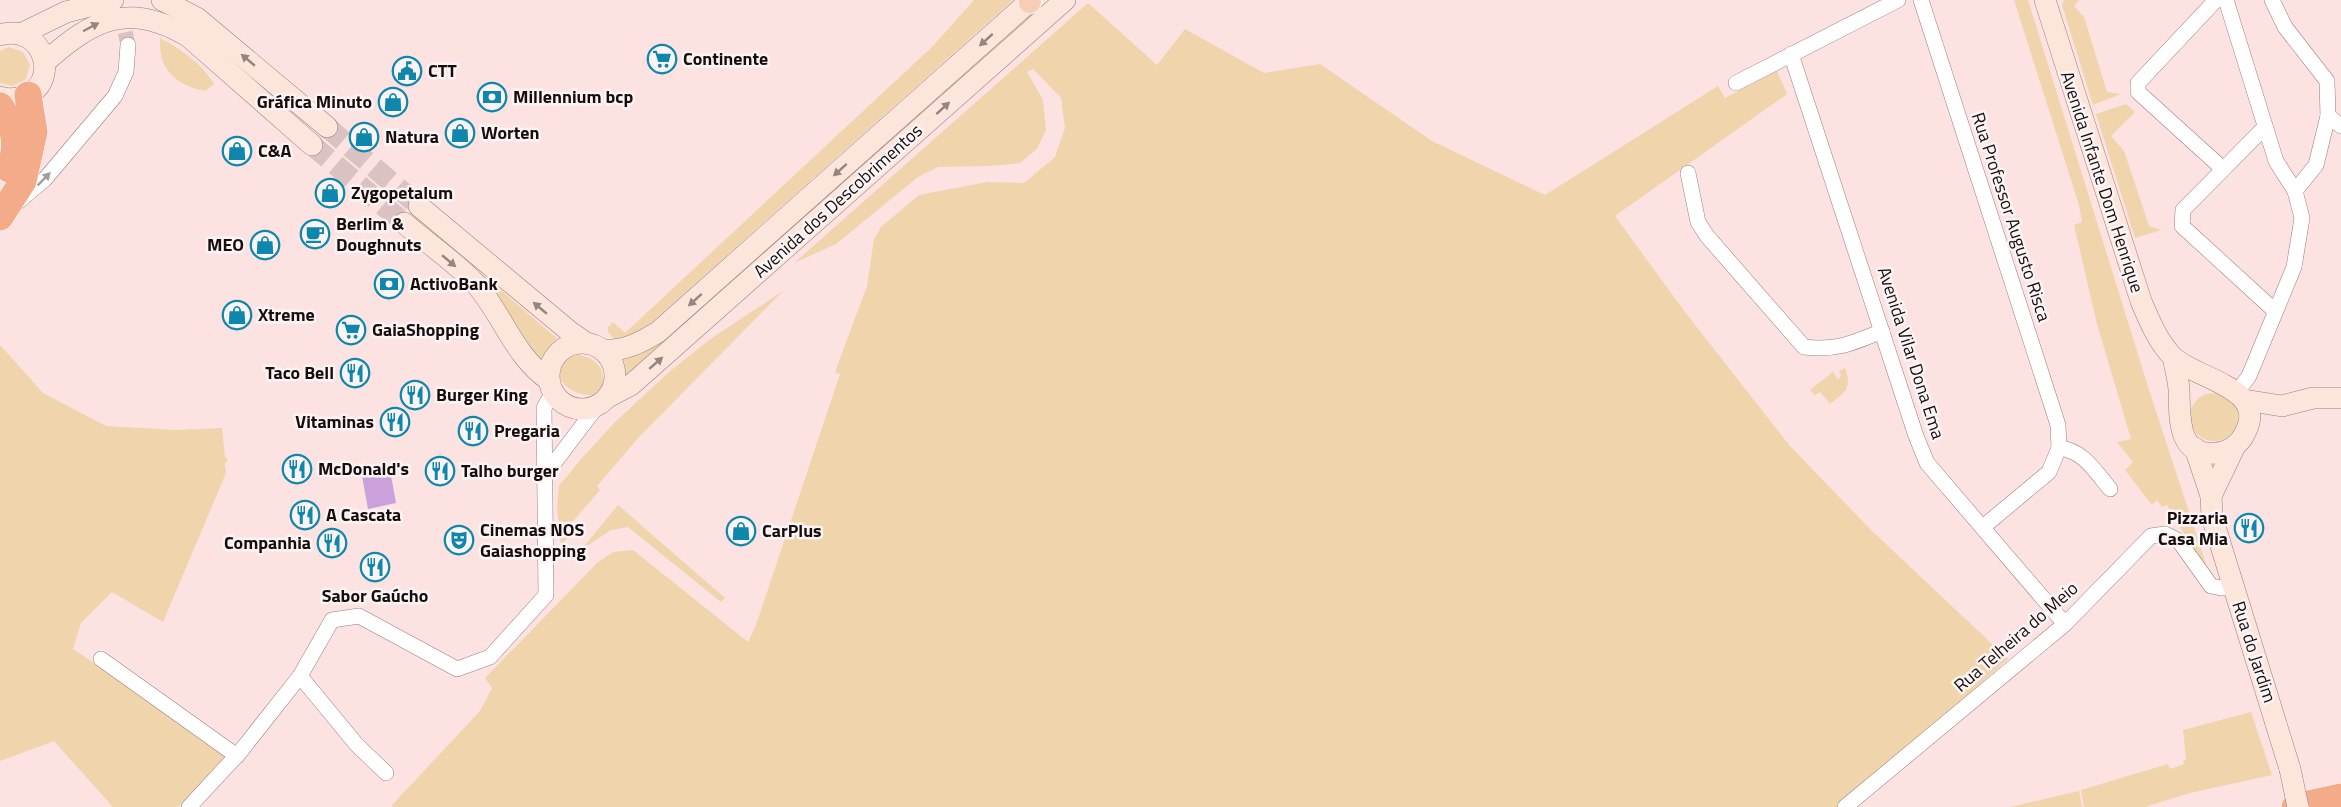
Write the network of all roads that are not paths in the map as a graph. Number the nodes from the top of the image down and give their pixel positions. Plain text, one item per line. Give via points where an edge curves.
1 (113, 0) edge
2 (162, 0) edge
3 (1065, 0) edge
4 (1898, 0) edge
5 (1921, 0) edge
6 (2045, 0) edge
7 (2216, 0) edge
8 (2226, 0) edge
9 (2272, 0) edge
10 (1030, 1) edge
11 (10, 35) edge
12 (128, 45) tunnel mouth
13 (1791, 54) junction
14 (45, 62) junction
15 (1736, 83) dead end
16 (28, 95) junction
17 (0, 97) edge
18 (0, 106) edge
19 (2328, 116) junction
20 (2341, 126) edge
21 (327, 127) tunnel mouth
22 (2264, 128) junction
23 (312, 145) tunnel mouth
24 (2223, 169) junction
25 (1688, 173) dead end
26 (0, 186) edge
27 (2295, 191) junction
28 (419, 206) tunnel mouth
29 (0, 217) edge
30 (404, 223) tunnel mouth
31 (2275, 311) junction
32 (1882, 331) junction
33 (595, 347) junction
34 (2173, 357) junction
35 (551, 386) junction
36 (2233, 392) junction
37 (2341, 398) edge
38 (603, 401) junction
39 (2282, 406) junction
40 (2179, 411) junction
41 (2238, 443) junction
42 (2059, 448) junction
43 (2195, 448) junction
44 (545, 475) junction
45 (2110, 489) dead end
46 (2211, 496) junction
47 (1983, 527) junction
48 (2233, 586) junction
49 (2065, 624) junction
50 (101, 659) dead end
51 (300, 676) junction
52 (237, 756) junction
53 (386, 773) dead end
54 (2341, 797) edge
55 (189, 807) edge
56 (1845, 807) edge
57 (2296, 807) edge

1 - 11 main road via 66,12
21 -> 2 main road via 197,18
38 -> 3 main road, Avenida dos Descobrimentos via 631,385
4 - 13 street
5 - 42 street, Rua Professor Augusto Risca via 2058,425
6 - 34 main road, Avenida Infante Dom Henrique via 2141,301 2151,325
7 - 24 street via 2138,83 2138,92
8 - 22 street
9 - 19 street via 2285,27 2327,81
10 -> 33 main road, Avenida dos Descobrimentos via 658,332 618,351
11 - 14 main road via 33,40
29 -> 12 street via 45,179 115,96 126,72
13 - 15 street
13 - 32 street, Avenida Vilar Dona Ema
14 - 16 main road via 38,87
14 -> 23 main road via 75,36 102,21 131,16 147,18 172,26 189,37
16 - 17 main road via 16,99
16 - 29 highway via 34,132 23,181
18 - 26 highway via 16,139 14,158
19 - 20 street
19 - 27 street via 2316,165
22 - 24 street
22 - 27 street via 2276,161
24 - 31 street via 2183,210 2182,226
25 - 32 street via 1696,215 1707,236 1804,347 1843,347
27 - 31 street via 2302,218 2294,267
33 -> 28 main road via 568,331
30 -> 35 main road via 473,281 522,354
31 - 36 street via 2249,376
32 - 47 street, Avenida Vilar Dona Ema via 1927,463
33 - 35 main road via 578,343 556,355 550,367
33 - 38 main road via 612,360 616,372 615,385
34 - 36 main road, Avenida Infante Dom Henrique
34 - 40 main road, Avenida Infante Dom Henrique
35 - 38 main road via 561,402 581,409
35 - 44 street via 544,408
36 - 39 main road
36 - 40 main road via 2198,387
36 - 41 main road via 2249,420
37 - 39 main road via 2313,398
38 - 44 street
39 - 41 main road
40 - 43 main road, Avenida Infante Dom Henrique via 2182,432
41 - 43 main road via 2215,453
41 - 46 main road
42 - 45 street via 2072,449 2080,455
42 - 47 street via 2049,472
43 - 46 main road, Rua do Jardim
44 - 51 street via 546,595 490,657 457,669 359,616 332,621
46 - 48 main road, Rua do Jardim via 2212,518
47 - 49 street, Avenida Vilar Dona Ema
48 - 49 street, Rua Telheira do Meio via 2211,586 2179,541 2165,534 2151,536
48 - 57 main road, Rua do Jardim, bridge via 2290,769
49 - 56 street, Rua Telheira do Meio
50 - 52 street
51 - 52 street
51 - 53 street via 356,744
52 - 55 street
54 - 57 highway

